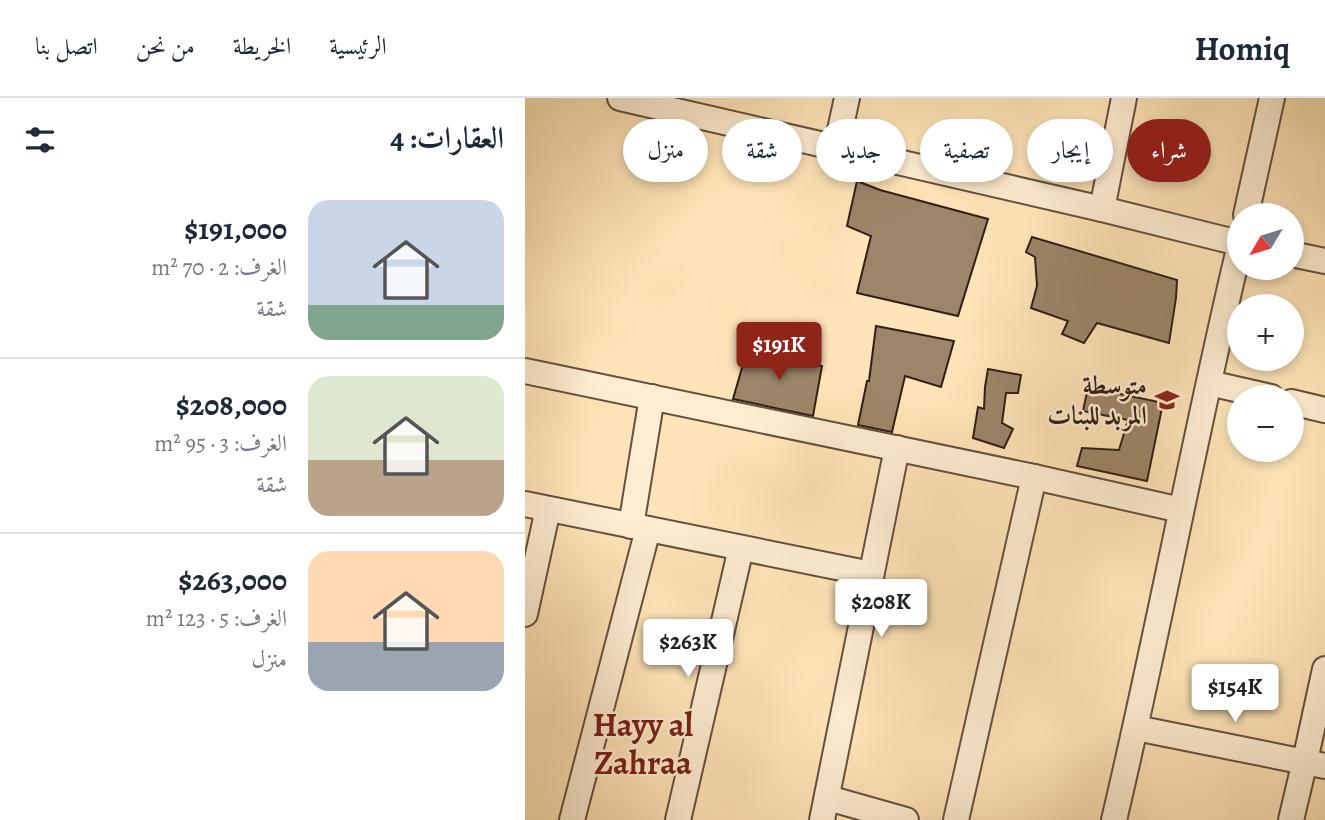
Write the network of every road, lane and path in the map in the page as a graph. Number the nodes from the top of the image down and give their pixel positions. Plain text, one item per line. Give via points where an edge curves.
1 (620, 98) edge
2 (847, 98) edge
3 (1124, 98) edge
4 (1272, 98) edge
5 (842, 119) edge
6 (816, 143) edge
7 (906, 164) edge
8 (1249, 203) edge
9 (1103, 209) junction
10 (1227, 240) edge
11 (1304, 257) edge
12 (1325, 261) edge
13 (1232, 280) edge
14 (525, 371) edge
15 (1209, 383) junction
16 (1227, 387) edge
17 (652, 397) junction
18 (1304, 405) edge
19 (1325, 410) edge
20 (897, 448) junction
21 (1034, 477) junction
22 (537, 507) edge
23 (1181, 510) junction
24 (639, 528) junction
25 (741, 548) junction
26 (871, 575) junction
27 (525, 614) edge
28 (1325, 669) edge
29 (1136, 728) junction
30 (1315, 764) edge
31 (825, 809) edge
32 (572, 820) edge
33 (678, 820) edge
34 (906, 820) edge
35 (955, 820) edge
36 (1114, 820) edge
37 (1291, 820) edge

1 - 6 street
2 - 5 street
3 - 9 street
4 - 8 street
7 - 9 street
9 - 10 street
11 - 12 street
13 - 15 street
14 - 17 street
15 - 16 street
15 - 23 street
17 - 20 street
17 - 24 street
18 - 19 street
20 - 21 street
20 - 26 street
21 - 23 street
21 - 35 street
22 - 24 street
22 - 27 street
23 - 29 street
24 - 25 street
24 - 32 street
25 - 26 street
25 - 33 street
26 - 31 street
28 - 30 street
29 - 30 street
29 - 36 street
30 - 37 street
31 - 34 street

